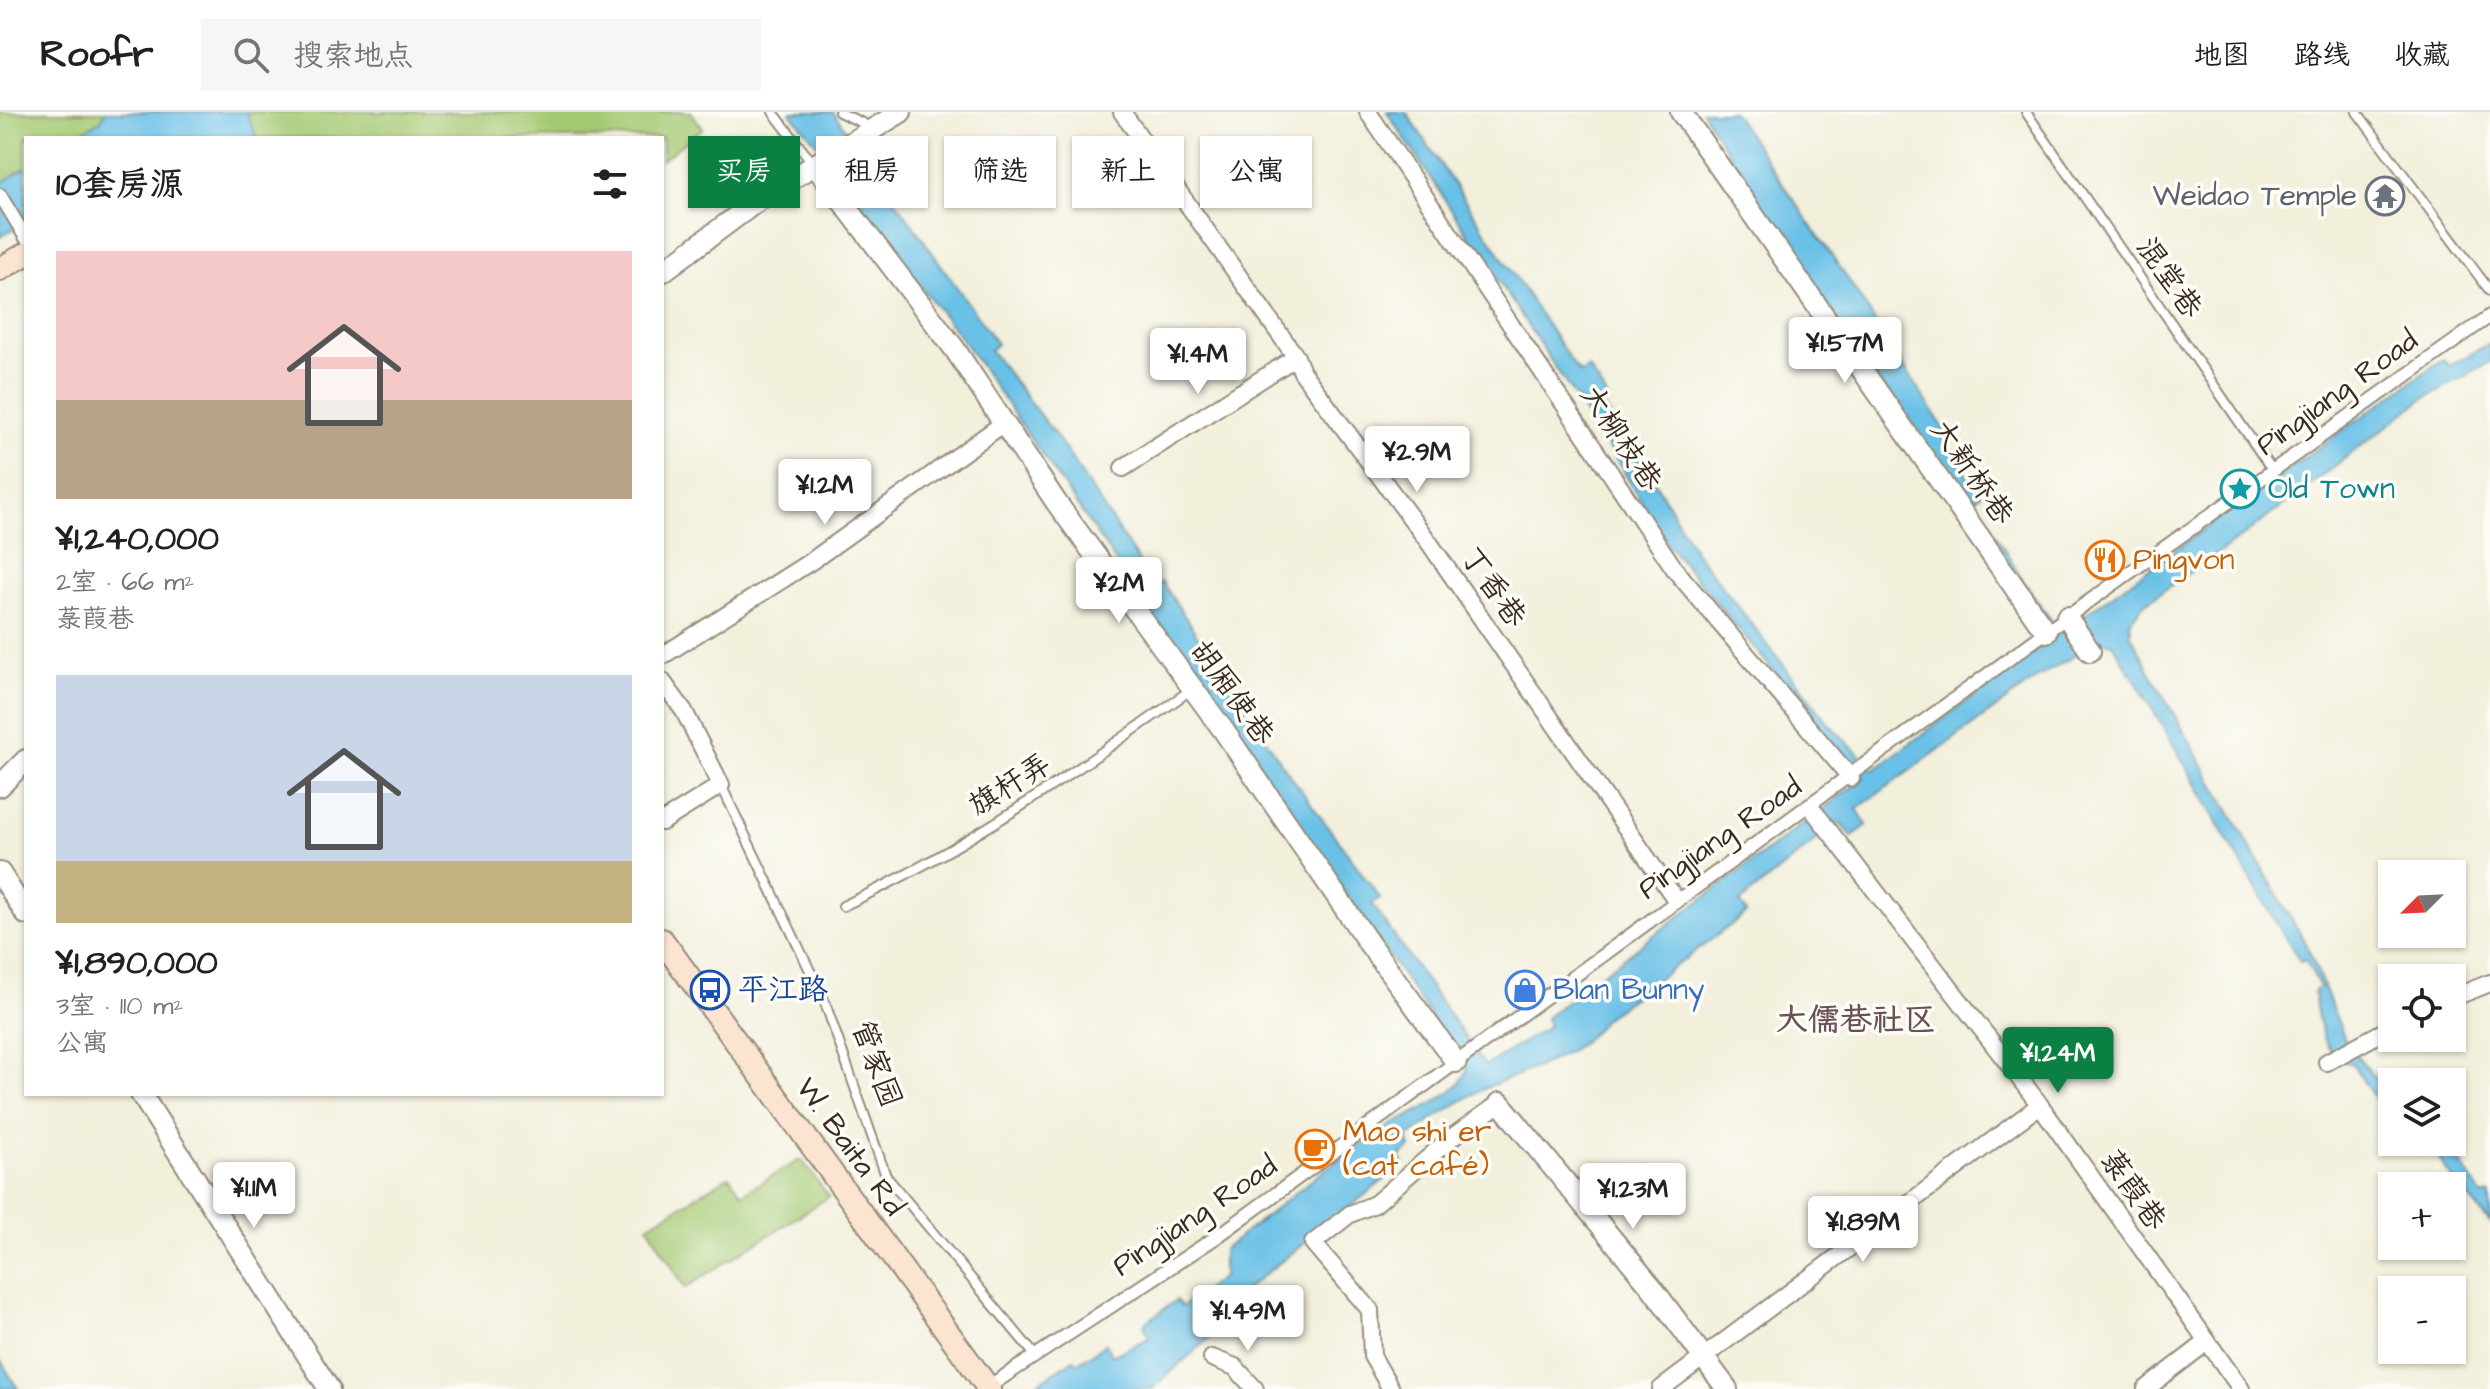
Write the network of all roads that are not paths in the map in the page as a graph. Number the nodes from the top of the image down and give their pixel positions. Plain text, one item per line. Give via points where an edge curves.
1 (773, 112) edge
2 (839, 112) edge
3 (901, 112) edge
4 (1122, 112) edge
5 (1368, 112) edge
6 (1681, 112) edge
7 (2026, 112) edge
8 (2357, 112) edge
9 (871, 132) junction
10 (865, 136) edge
11 (816, 162) edge
12 (816, 167) edge
13 (0, 195) edge
14 (851, 208) edge
15 (24, 234) edge
16 (24, 255) edge
17 (0, 269) edge
18 (664, 271) edge
19 (2490, 291) edge
20 (2490, 316) edge
21 (1296, 357) junction
22 (1004, 423) junction
23 (1123, 468) dead end
24 (2273, 471) junction
25 (2058, 625) junction
26 (2090, 651) dead end
27 (664, 655) edge
28 (664, 684) edge
29 (1192, 689) junction
30 (24, 762) edge
31 (1859, 771) junction
32 (721, 785) junction
33 (0, 786) edge
34 (1812, 809) junction
35 (664, 821) edge
36 (0, 873) edge
37 (1676, 900) junction
38 (843, 906) dead end
39 (24, 911) edge
40 (664, 943) edge
41 (2490, 983) edge
42 (2466, 992) edge
43 (2378, 1034) edge
44 (1457, 1061) junction
45 (2330, 1061) dead end
46 (142, 1096) edge
47 (1500, 1103) joint
48 (2040, 1105) junction
49 (2207, 1342) junction
50 (1034, 1354) junction
51 (1212, 1358) dead end
52 (1705, 1358) junction
53 (987, 1388) edge
54 (329, 1389) edge
55 (1255, 1389) edge
56 (1391, 1389) edge
57 (1661, 1389) edge
58 (1727, 1389) edge
59 (2146, 1389) edge
60 (2241, 1389) edge

1 - 11 lane
2 - 9 lane
3 - 9 street
4 - 21 street, 丁香巷
5 - 31 street, 大柳枝巷 via 1676,571
6 - 25 street, 大新桥巷
7 - 24 lane, 混堂巷
8 - 19 lane
9 - 10 street
12 - 18 street via 764,196
13 - 15 street
14 - 22 street, 胡厢使巷
16 - 17 main road
20 - 24 street, Pingjiang Road
21 - 23 street
21 - 37 street, 丁香巷
22 - 27 street via 813,560
22 - 29 street, 胡厢使巷
24 - 25 street, Pingjiang Road
25 - 26 street, 大新桥巷
25 - 31 street, Pingjiang Road
28 - 32 street, 管家园
29 - 38 lane, 旗杆弄 via 1046,792 900,880
29 - 44 street, 胡厢使巷
30 - 33 street
31 - 34 street, Pingjiang Road
32 - 35 street
32 - 50 lane, 管家园 via 824,1000 886,1176
34 - 37 street, Pingjiang Road
34 - 48 street, 菉葭巷
36 - 39 street
37 - 44 street, Pingjiang Road
40 - 53 main road, W. Baita Rd
41 - 42 street
43 - 45 street
44 - 50 street, Pingjiang Road via 1218,1236
46 - 54 street
47 - 52 street
47 - 56 street via 1375,1204 1350,1214 1313,1243 1370,1310 1372,1356
48 - 49 street, 菉葭巷
48 - 52 street
49 - 59 street
49 - 60 street, 菉葭巷
50 - 53 street, Pingjiang Road
51 - 55 street via 1235,1367
52 - 57 street
52 - 58 street

